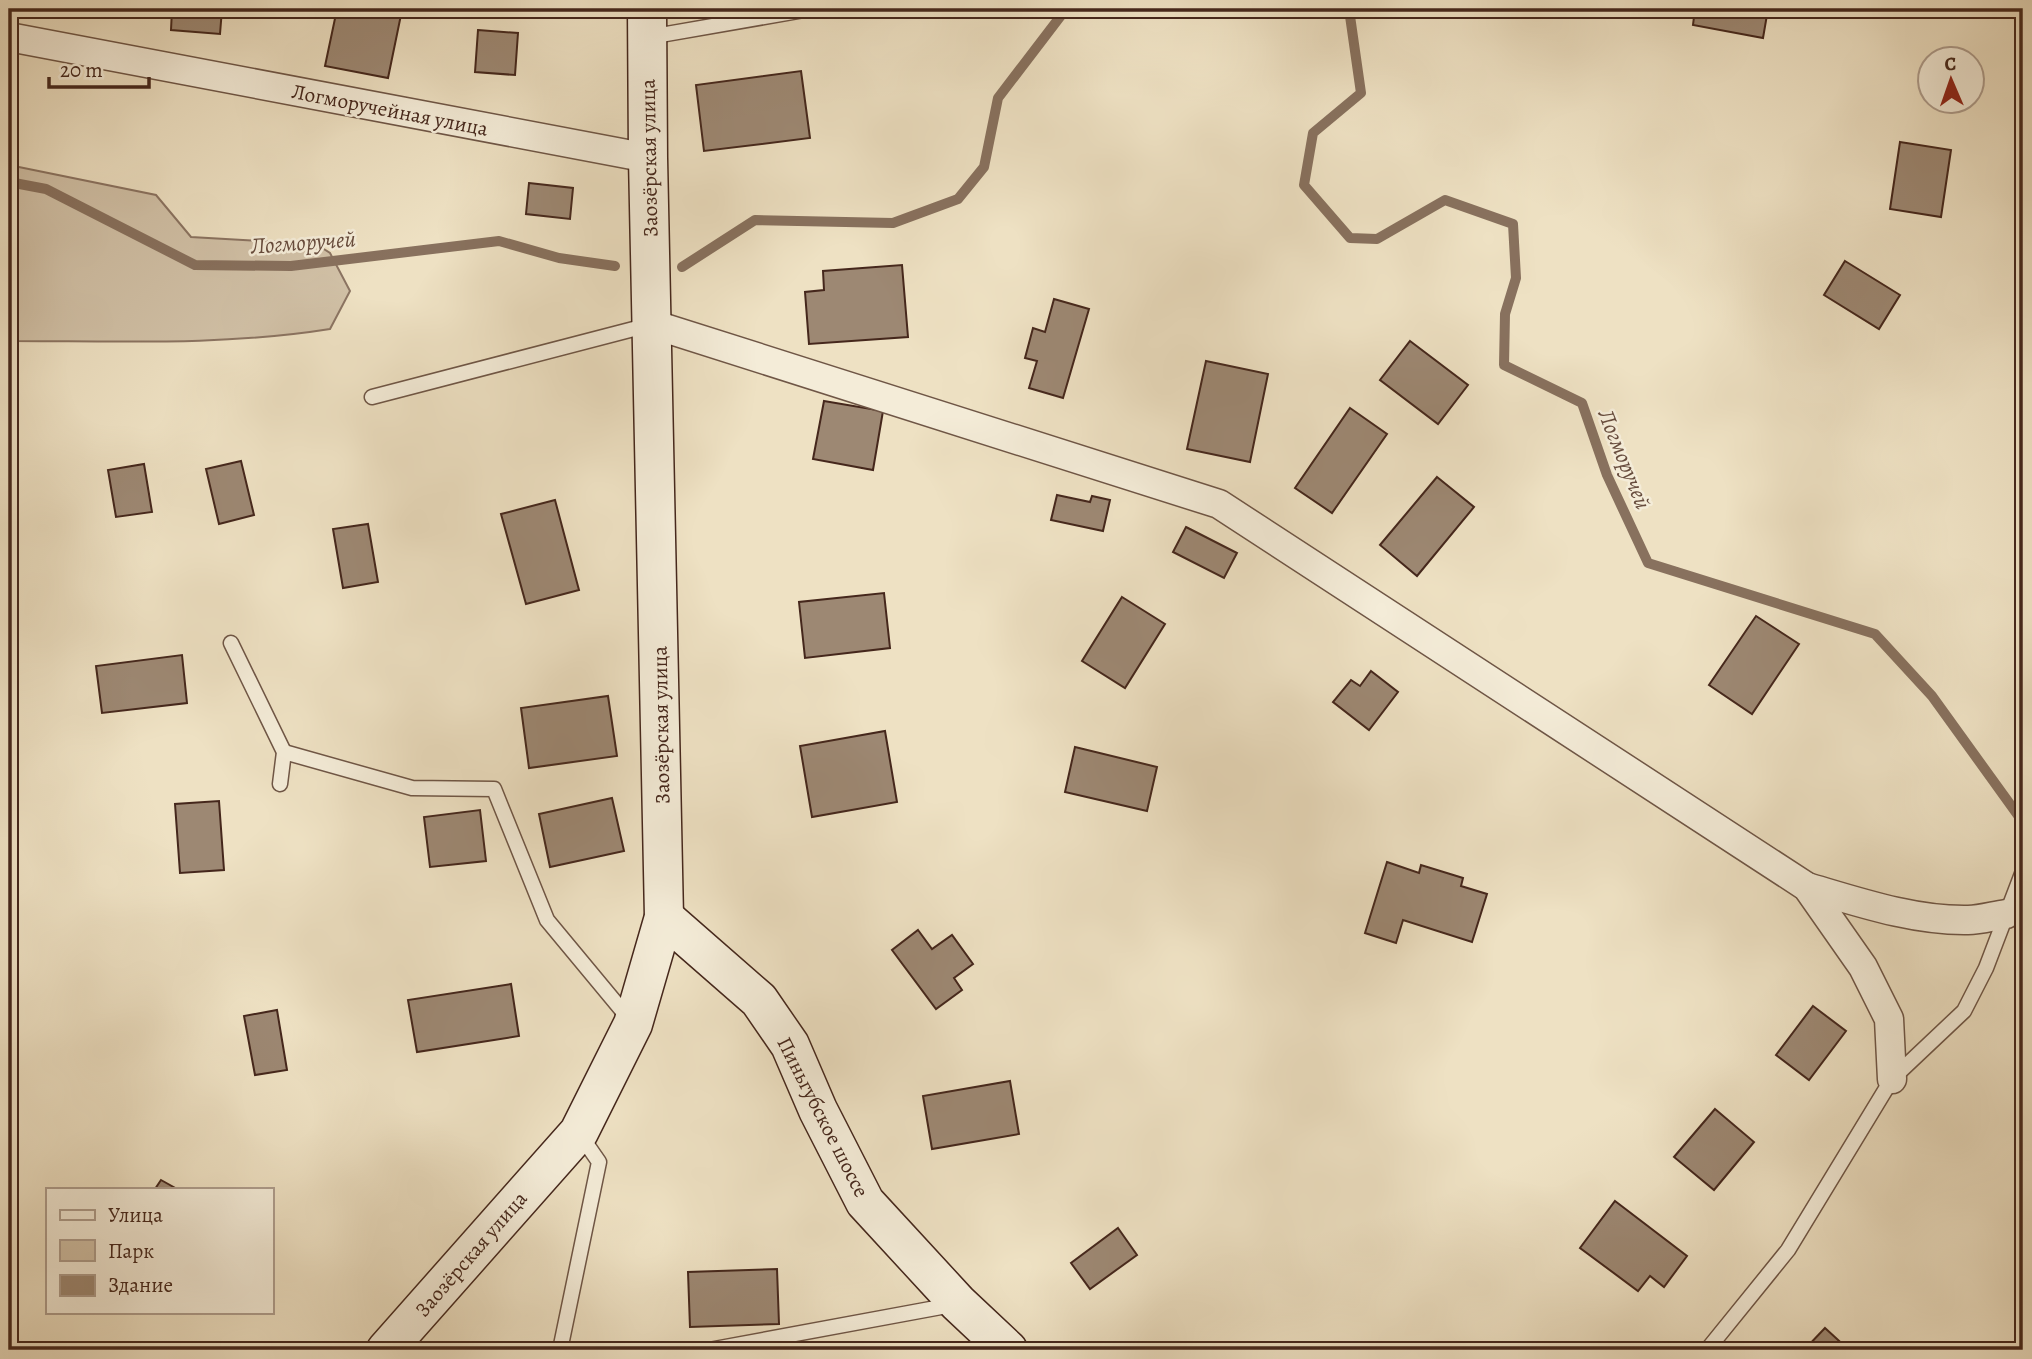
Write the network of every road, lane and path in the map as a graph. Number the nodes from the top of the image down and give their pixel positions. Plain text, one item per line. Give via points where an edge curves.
1 (810, 9) edge
2 (647, 23) edge
3 (9, 37) edge
4 (648, 158) junction
5 (652, 324) junction
6 (372, 397) dead end
7 (231, 643) dead end
8 (284, 752) junction
9 (280, 784) dead end
10 (2023, 871) edge
11 (1807, 887) junction
12 (2006, 914) junction
13 (664, 917) junction
14 (633, 1024) junction
15 (1892, 1079) junction
16 (579, 1132) junction
17 (958, 1303) junction
18 (386, 1350) edge
19 (560, 1350) edge
20 (709, 1350) edge
21 (1008, 1350) edge
22 (1707, 1350) edge

1 - 2 lane
2 - 4 street, Заозёрская улица
3 - 4 street, Логморучейная улица
4 - 5 street, Заозёрская улица
5 - 6 lane
5 - 11 street via 1219,504
5 - 13 street, Заозёрская улица
7 - 8 lane
8 - 9 lane
8 - 14 lane via 412,788 494,789 547,920
10 - 12 lane
11 - 12 street via 1921,915 1968,920
11 - 15 street via 1863,967 1889,1019
12 - 15 lane via 1964,1011
13 - 14 street, Заозёрская улица
13 - 17 street, Пиньгубское шоссе via 759,1000 790,1045 865,1202
14 - 16 street, Заозёрская улица
15 - 22 lane via 1788,1250
16 - 18 street, Заозёрская улица
16 - 19 lane via 599,1162
17 - 20 lane
17 - 21 street, Пиньгубское шоссе

